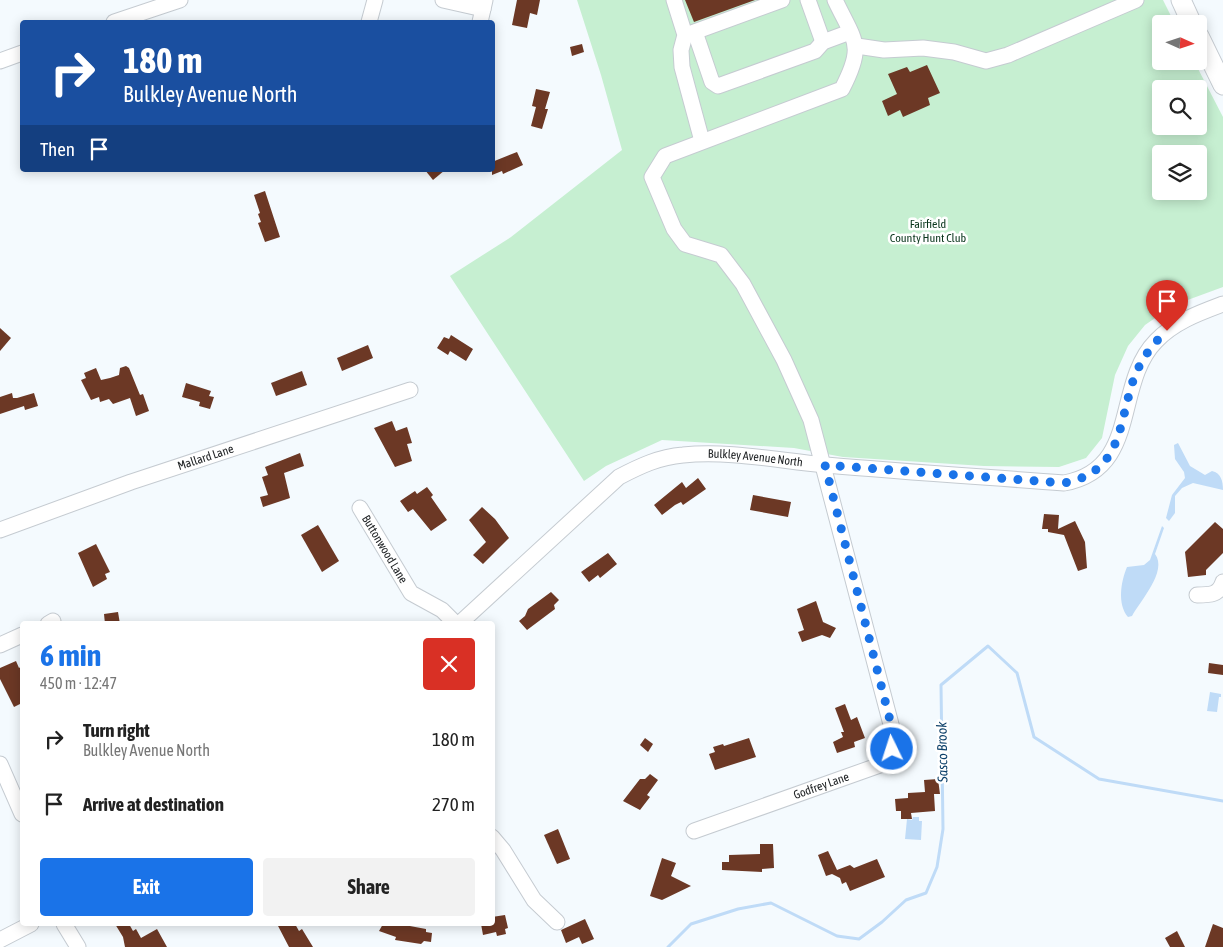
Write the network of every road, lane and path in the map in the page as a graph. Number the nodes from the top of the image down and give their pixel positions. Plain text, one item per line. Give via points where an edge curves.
1 (180, 0) edge
2 (375, 0) edge
3 (443, 0) edge
4 (674, 0) edge
5 (782, 0) edge
6 (808, 0) edge
7 (835, 0) edge
8 (1136, 0) edge
9 (1181, 0) edge
10 (483, 11) edge
11 (1188, 15) edge
12 (120, 20) edge
13 (370, 20) edge
14 (850, 32) junction
15 (690, 33) junction
16 (824, 42) junction
17 (857, 46) junction
18 (20, 54) edge
19 (1208, 55) edge
20 (0, 61) edge
21 (1223, 86) edge
22 (702, 140) junction
23 (1223, 304) edge
24 (410, 390) dead end
25 (825, 465) junction
26 (360, 508) dead end
27 (0, 530) edge
28 (1223, 582) edge
29 (1197, 595) dead end
30 (455, 621) edge
31 (461, 621) edge
32 (20, 636) edge
33 (0, 645) edge
34 (0, 764) edge
35 (20, 809) edge
36 (694, 830) dead end
37 (495, 840) edge
38 (557, 922) dead end
39 (27, 926) edge
40 (65, 926) edge
41 (0, 940) edge
42 (78, 947) edge

1 - 12 street
2 - 13 street
3 - 10 street
4 - 15 street
5 - 15 street
6 - 16 street
7 - 14 street
8 - 17 street via 1008,55 986,60 923,48 884,50
9 - 11 main road
14 - 16 street
14 - 17 street
15 - 16 street via 712,82 718,86 816,51
15 - 22 street via 681,50 682,66
17 - 22 street via 853,68 842,89 782,114
18 - 20 street
19 - 21 main road
22 - 25 street, Godfrey Lane via 665,156 652,177 674,229 685,244 721,255 743,284 784,360 811,420
23 - 25 street, Bulkley Avenue North via 1187,318 1156,341 1134,378 1120,434 1111,454 1091,475 1064,483
24 - 27 street, Mallard Lane via 131,482
25 - 31 street, Bulkley Avenue North via 685,454 643,464 619,477
25 - 36 street, Godfrey Lane via 893,732 892,749 880,765
26 - 30 street, Buttonwood Lane via 410,593 442,610
28 - 29 street via 1221,589 1212,595
32 - 33 street
34 - 35 street
37 - 38 street via 534,900
39 - 41 street
40 - 42 street

